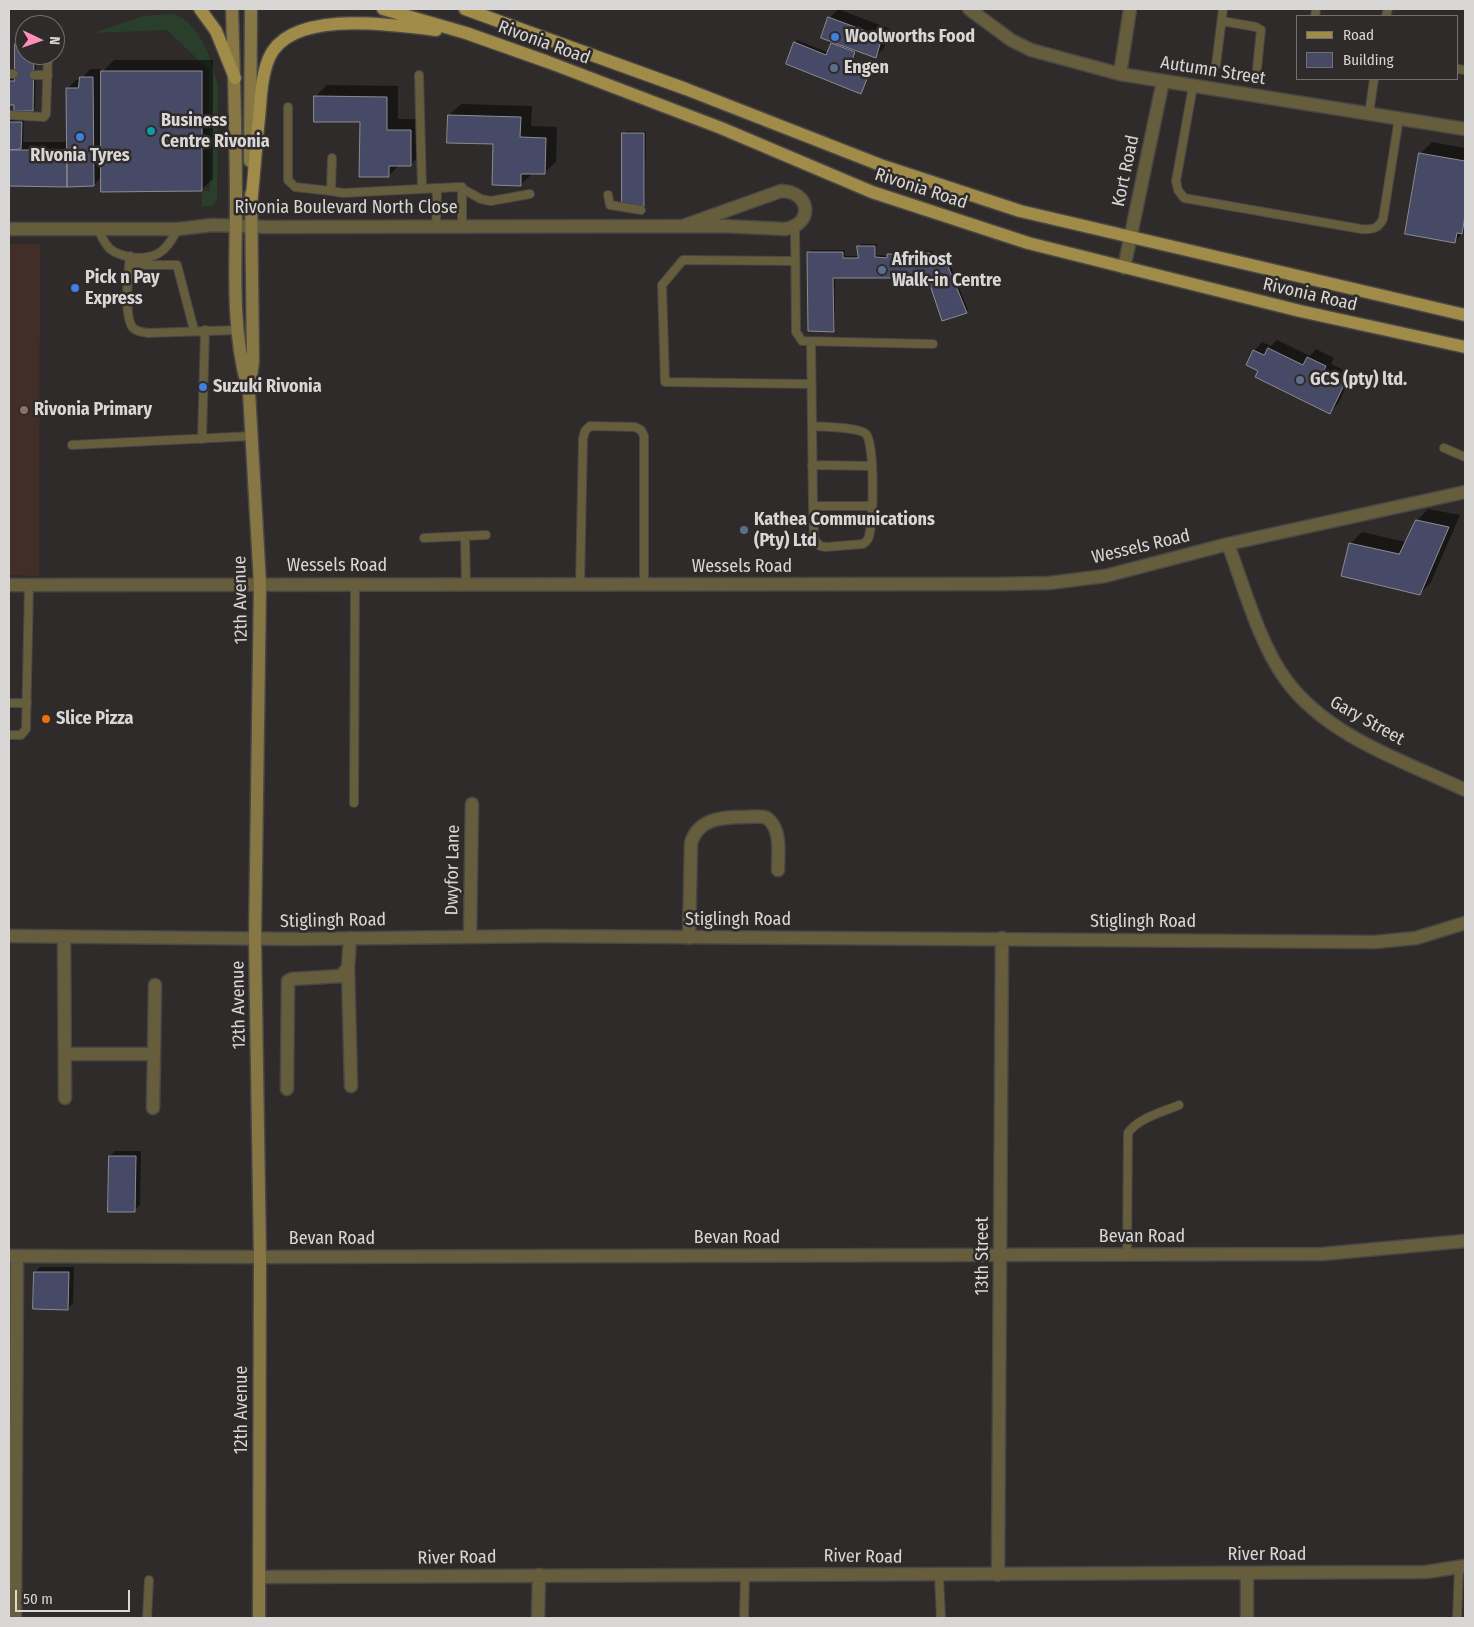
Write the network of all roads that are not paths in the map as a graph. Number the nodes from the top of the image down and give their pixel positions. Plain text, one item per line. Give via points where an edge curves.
1 (200, 9) edge
2 (232, 9) edge
3 (251, 9) edge
4 (383, 9) edge
5 (465, 9) edge
6 (969, 9) edge
7 (1130, 9) edge
8 (1223, 9) edge
9 (1222, 21) junction
10 (466, 33) junction
11 (48, 65) edge
12 (1216, 65) dead end
13 (1257, 68) dead end
14 (1120, 74) junction
15 (34, 75) dead end
16 (48, 75) junction
17 (419, 75) dead end
18 (235, 78) junction
19 (1374, 80) edge
20 (1162, 81) junction
21 (1193, 86) junction
22 (288, 107) dead end
23 (1369, 114) junction
24 (9, 115) edge
25 (1399, 118) junction
26 (1465, 129) edge
27 (332, 158) dead end
28 (462, 187) junction
29 (437, 188) junction
30 (422, 189) junction
31 (331, 191) junction
32 (530, 194) dead end
33 (608, 195) dead end
34 (251, 205) junction
35 (641, 210) dead end
36 (234, 225) junction
37 (462, 225) junction
38 (252, 226) junction
39 (436, 226) junction
40 (683, 226) junction
41 (795, 228) junction
42 (9, 229) edge
43 (98, 229) junction
44 (178, 229) junction
45 (1130, 238) junction
46 (130, 261) junction
47 (795, 261) junction
48 (1124, 268) junction
49 (1465, 315) edge
50 (194, 330) junction
51 (205, 330) junction
52 (238, 330) junction
53 (811, 342) junction
54 (933, 344) dead end
55 (1465, 347) edge
56 (812, 384) junction
57 (249, 392) junction
58 (812, 426) junction
59 (252, 436) junction
60 (202, 439) junction
61 (72, 445) dead end
62 (1444, 448) dead end
63 (1465, 457) edge
64 (812, 465) junction
65 (872, 466) junction
66 (1465, 492) edge
67 (813, 506) junction
68 (872, 506) junction
69 (486, 535) dead end
70 (464, 537) junction
71 (424, 538) dead end
72 (1228, 544) junction
73 (260, 584) junction
74 (355, 584) junction
75 (466, 584) junction
76 (580, 584) junction
77 (644, 584) junction
78 (9, 585) edge
79 (30, 585) junction
80 (9, 703) edge
81 (27, 703) junction
82 (9, 735) edge
83 (1465, 790) edge
84 (354, 803) dead end
85 (472, 804) dead end
86 (778, 870) dead end
87 (1465, 923) edge
88 (9, 936) edge
89 (470, 936) junction
90 (64, 937) junction
91 (350, 938) junction
92 (689, 938) junction
93 (1002, 938) junction
94 (255, 939) junction
95 (348, 968) junction
96 (155, 985) dead end
97 (65, 1054) junction
98 (154, 1054) junction
99 (351, 1086) dead end
100 (287, 1089) dead end
101 (65, 1098) dead end
102 (1178, 1105) dead end
103 (153, 1108) dead end
104 (1465, 1241) edge
105 (1127, 1255) junction
106 (13, 1256) edge
107 (1000, 1256) junction
108 (260, 1257) junction
109 (1462, 1567) edge
110 (1247, 1573) junction
111 (745, 1574) junction
112 (12, 1575) edge
113 (539, 1575) junction
114 (998, 1575) junction
115 (939, 1576) junction
116 (259, 1577) junction
117 (149, 1580) dead end
118 (15, 1618) edge
119 (147, 1618) edge
120 (258, 1618) edge
121 (538, 1618) edge
122 (744, 1618) edge
123 (941, 1618) edge
124 (1247, 1618) edge
125 (1457, 1618) edge

1 - 18 main road via 216,31
2 - 18 main road, 12th Avenue
3 - 34 main road, 12th Avenue
4 - 10 main road, Rivonia Road
5 - 45 main road, Rivonia Road via 899,171 1020,211
6 - 14 street, Autumn Street via 1011,40 1031,50
7 - 14 street
8 - 9 lane
9 - 12 lane
9 - 13 lane via 1261,30
10 - 34 main road via 387,24 332,24 298,32 281,43 270,56 263,78
10 - 48 main road, Rivonia Road via 721,128 872,192 1028,243
11 - 16 lane
14 - 20 street, Autumn Street
15 - 16 lane
16 - 24 lane via 44,117
17 - 30 lane
18 - 36 main road, 12th Avenue
19 - 23 lane
20 - 21 street, Autumn Street
20 - 45 street, Kort Road
21 - 23 street, Autumn Street
21 - 25 lane via 1176,182 1184,198 1361,229 1372,230 1380,226 1383,219
22 - 31 lane via 288,180 295,187
23 - 25 street, Autumn Street
25 - 26 street, Autumn Street
27 - 31 lane
28 - 29 lane
28 - 32 lane via 490,201
28 - 37 lane
29 - 30 lane
29 - 39 lane
30 - 31 lane via 343,194
33 - 35 lane via 610,205
34 - 38 main road, 12th Avenue
36 - 38 street, Rivonia Boulevard North Close
36 - 44 street, Rivonia Boulevard North Close
36 - 52 main road, 12th Avenue
37 - 39 street, Rivonia Boulevard North Close
37 - 40 street, Rivonia Boulevard North Close
38 - 39 street, Rivonia Boulevard North Close
38 - 57 main road, 12th Avenue via 253,361
40 - 41 street, Rivonia Boulevard North Close
40 - 41 street, Rivonia Boulevard North Close via 781,191 791,191 806,208 804,217
41 - 47 lane
42 - 43 street, Rivonia Boulevard North Close
43 - 44 street, Rivonia Boulevard North Close
43 - 46 lane via 111,250
44 - 46 lane via 158,254
45 - 48 street, Kort Road
45 - 49 main road, Rivonia Road
46 - 50 lane via 177,265
46 - 50 lane via 128,310 135,330 148,333
47 - 53 lane via 796,332 802,341
47 - 56 lane via 683,260 662,285 665,382
48 - 55 main road, Rivonia Road
50 - 51 lane
51 - 52 lane
51 - 60 lane
52 - 57 main road, 12th Avenue via 241,364
53 - 54 lane
53 - 56 lane
56 - 58 lane
57 - 59 main road, 12th Avenue
58 - 64 lane
58 - 65 lane via 861,431 869,440
59 - 60 lane
59 - 73 main road, 12th Avenue
60 - 61 lane
62 - 63 lane
64 - 65 lane
64 - 67 lane
65 - 68 lane
66 - 72 street, Wessels Road
67 - 68 lane
67 - 68 lane via 814,539 820,546 826,546 866,542
69 - 70 lane
70 - 71 lane
70 - 75 lane
72 - 77 street, Wessels Road via 1105,576 1049,583
72 - 83 street, Gary Street via 1274,660 1304,702 1346,734
73 - 74 street, Wessels Road
73 - 79 street, Wessels Road
73 - 94 main road, 12th Avenue
74 - 75 street, Wessels Road
74 - 84 lane
75 - 76 street, Wessels Road
76 - 77 street, Wessels Road
76 - 77 lane via 583,439 590,426 635,427 644,436
78 - 79 street, Wessels Road
79 - 81 lane
80 - 81 lane
81 - 82 lane via 24,733
85 - 89 street, Dwyfor Lane
86 - 92 street via 778,835 772,823 763,816 723,817 700,827 691,843
87 - 93 street, Stiglingh Road via 1416,938 1375,942
88 - 90 street, Stiglingh Road
89 - 91 street, Stiglingh Road
89 - 92 street, Stiglingh Road
90 - 94 street, Stiglingh Road
90 - 97 street
91 - 94 street, Stiglingh Road
91 - 95 street
92 - 93 street, Stiglingh Road
93 - 107 street, 13th Street
94 - 108 main road, 12th Avenue
95 - 99 street
95 - 100 street via 341,976 288,981
96 - 98 street
97 - 98 street
97 - 101 street
98 - 103 street
102 - 105 lane via 1132,1127 1128,1133
104 - 105 street, Bevan Road via 1322,1254
105 - 107 street, Bevan Road
106 - 108 street, Bevan Road
106 - 112 street
107 - 108 street, Bevan Road
107 - 114 street, 13th Street
108 - 116 main road, 12th Avenue
109 - 110 street, River Road via 1426,1572
109 - 125 lane
110 - 114 street, River Road
110 - 124 street
111 - 113 street, River Road
111 - 115 street, River Road
111 - 122 lane
112 - 118 street
113 - 116 street, River Road
113 - 121 street
114 - 115 street, River Road
115 - 123 lane
116 - 120 main road, 12th Avenue
117 - 119 lane

